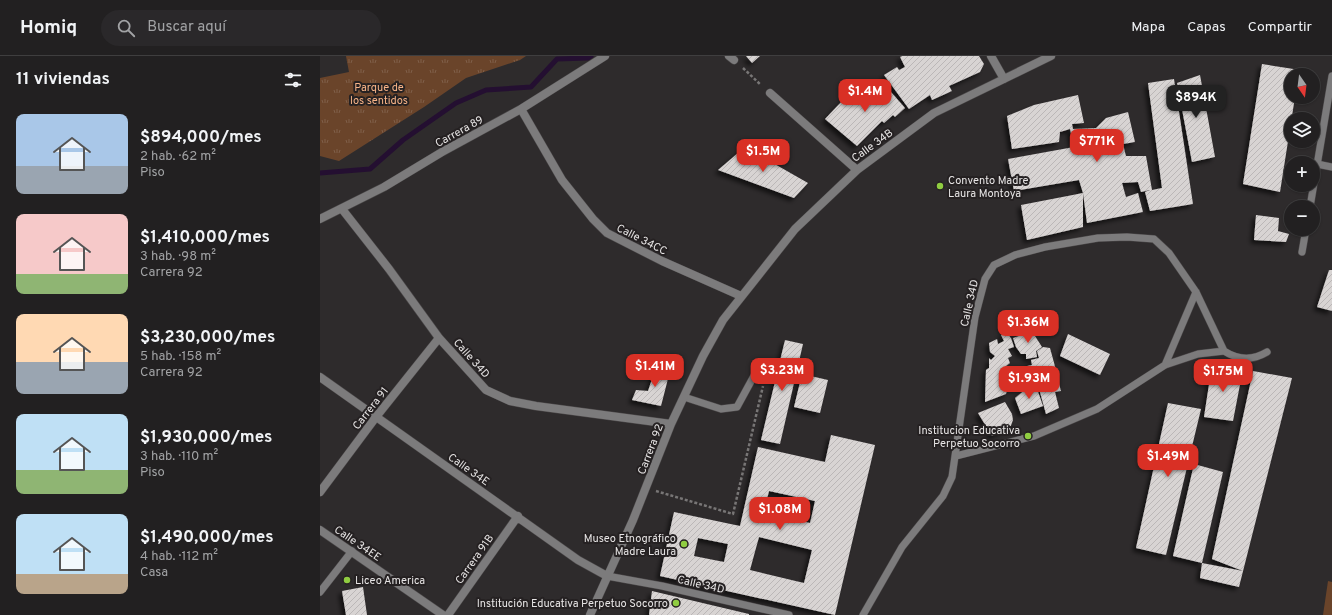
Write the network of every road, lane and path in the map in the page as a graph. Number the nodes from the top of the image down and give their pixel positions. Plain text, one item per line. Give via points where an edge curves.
1 (605, 56) edge
2 (991, 56) edge
3 (1051, 56) edge
4 (731, 58) edge
5 (1332, 76) edge
6 (1004, 79) junction
7 (770, 93) joint
8 (521, 109) junction
9 (1318, 156) edge
10 (1320, 165) edge
11 (1332, 167) edge
12 (857, 170) junction
13 (342, 209) junction
14 (320, 219) edge
15 (1305, 236) edge
16 (1302, 252) dead end
17 (1196, 292) junction
18 (741, 296) junction
19 (439, 338) junction
20 (1224, 351) junction
21 (1267, 352) dead end
22 (1166, 366) junction
23 (765, 376) joint
24 (320, 377) edge
25 (684, 397) junction
26 (376, 417) junction
27 (672, 424) junction
28 (956, 456) junction
29 (647, 488) junction
30 (320, 492) edge
31 (518, 516) junction
32 (320, 530) edge
33 (352, 551) junction
34 (607, 576) junction
35 (320, 592) edge
36 (443, 615) edge
37 (448, 615) edge
38 (590, 615) edge
39 (789, 615) edge
40 (863, 615) edge

1 - 8 street, Carrera 89
2 - 6 street
3 - 6 street, Calle 34B
4 - 7 path
5 - 9 lane
6 - 12 street, Calle 34B via 934,113
7 - 12 street
8 - 13 street, Carrera 89
8 - 18 street, Calle 34CC via 562,180 607,233
10 - 11 lane
12 - 18 street, Calle 34B via 795,229
13 - 14 street, Carrera 89
13 - 19 street, Calle 34D
15 - 16 lane
17 - 20 lane, Calle 34D
17 - 22 lane
17 - 28 lane, Calle 34D via 1168,253 1154,239 1098,238 1045,247 1015,255 994,265 985,279 975,317
18 - 25 street, Carrera 92 via 703,356
19 - 26 street, Carrera 91
19 - 27 street, Calle 34D via 486,390 510,400
20 - 21 lane via 1229,355 1249,360
20 - 22 lane via 1198,354
22 - 28 lane via 1097,409 1034,436
23 - 25 lane via 755,374 737,408 721,409
23 - 29 path via 733,514
24 - 26 street, Calle 34E
25 - 27 street, Carrera 92
26 - 30 street, Carrera 91
26 - 31 street, Calle 34E
27 - 29 street, Carrera 92
28 - 40 lane, Calle 34D via 952,477 943,496 902,547
29 - 34 street, Carrera 92
31 - 34 street, Calle 34E via 578,560
31 - 37 street, Carrera 91B
32 - 33 street, Calle 34EE
33 - 35 lane
33 - 36 street, Calle 34EE
34 - 38 street, Carrera 92
34 - 39 lane, Calle 34D

